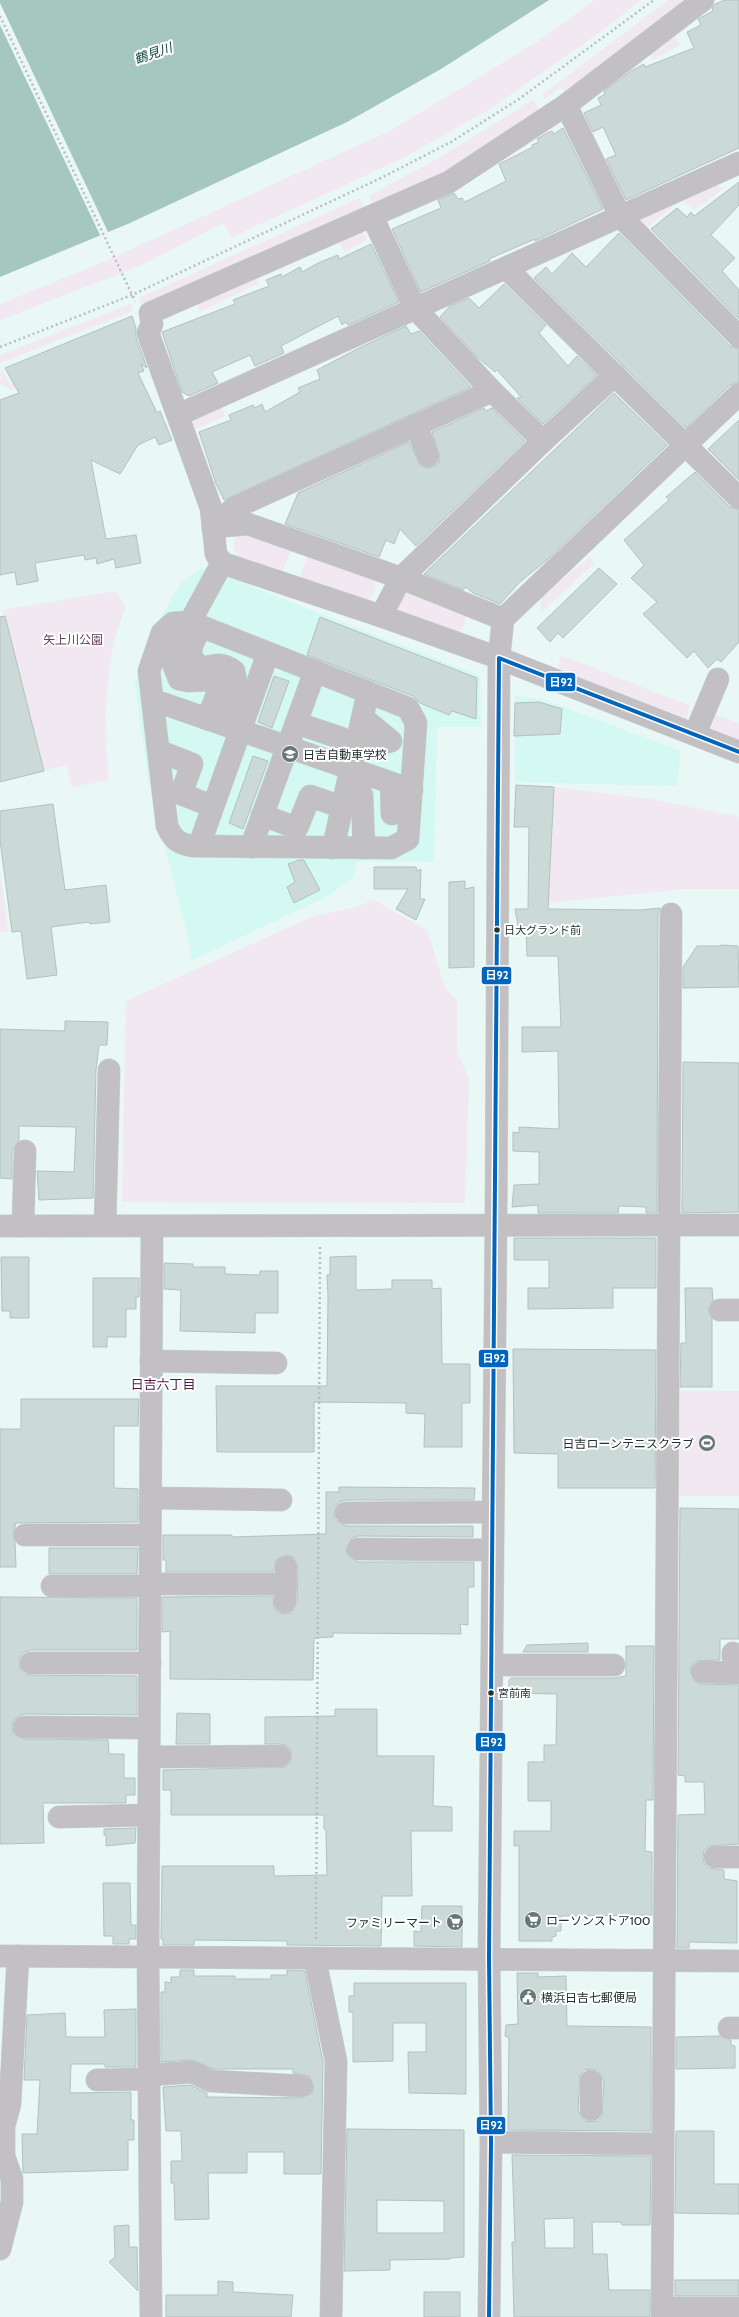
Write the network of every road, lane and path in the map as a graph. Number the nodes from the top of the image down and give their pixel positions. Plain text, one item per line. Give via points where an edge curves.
1 (654, 0) edge
2 (703, 0) edge
3 (0, 16) edge
4 (566, 105) junction
5 (739, 163) edge
6 (372, 216) junction
7 (620, 216) junction
8 (506, 268) junction
9 (132, 295) junction
10 (415, 308) junction
11 (144, 316) junction
12 (739, 337) edge
13 (0, 347) edge
14 (615, 375) junction
15 (492, 391) junction
16 (739, 394) edge
17 (178, 415) junction
18 (416, 425) junction
19 (543, 441) junction
20 (686, 444) junction
21 (428, 456) dead end
22 (739, 498) edge
23 (213, 527) junction
24 (222, 563) junction
25 (401, 578) junction
26 (381, 616) junction
27 (503, 619) junction
28 (195, 625) junction
29 (268, 653) junction
30 (499, 658) junction
31 (315, 671) junction
32 (718, 679) dead end
33 (368, 692) junction
34 (153, 700) junction
35 (363, 718) junction
36 (296, 723) junction
37 (222, 724) junction
38 (694, 734) junction
39 (287, 747) junction
40 (158, 751) junction
41 (349, 752) junction
42 (739, 752) edge
43 (391, 783) junction
44 (412, 790) junction
45 (212, 806) junction
46 (342, 807) junction
47 (262, 815) junction
48 (199, 846) junction
49 (251, 846) junction
50 (333, 848) junction
51 (364, 848) junction
52 (671, 914) dead end
53 (109, 1070) dead end
54 (25, 1151) dead end
55 (669, 1223) junction
56 (496, 1224) junction
57 (105, 1225) junction
58 (320, 1225) junction
59 (739, 1225) edge
60 (0, 1226) edge
61 (23, 1226) junction
62 (152, 1227) junction
63 (151, 1361) junction
64 (276, 1363) dead end
65 (150, 1498) junction
66 (281, 1499) dead end
67 (493, 1512) junction
68 (346, 1513) dead end
69 (25, 1534) dead end
70 (150, 1534) junction
71 (358, 1549) dead end
72 (492, 1550) junction
73 (285, 1584) dead end
74 (150, 1585) junction
75 (52, 1586) dead end
76 (602, 1661) dead end
77 (31, 1663) dead end
78 (150, 1664) junction
79 (492, 1665) junction
80 (736, 1666) edge
81 (702, 1672) dead end
82 (24, 1726) dead end
83 (149, 1728) junction
84 (280, 1756) dead end
85 (149, 1757) junction
86 (149, 1815) junction
87 (59, 1816) dead end
88 (9, 1956) edge
89 (148, 1957) junction
90 (489, 1958) junction
91 (316, 1959) junction
92 (664, 1960) junction
93 (739, 1961) edge
94 (149, 2077) junction
95 (97, 2080) dead end
96 (591, 2081) dead end
97 (302, 2086) dead end
98 (591, 2110) dead end
99 (491, 2142) junction
100 (663, 2144) junction
101 (0, 2248) edge
102 (739, 2308) edge
103 (662, 2312) edge
104 (151, 2317) edge
105 (331, 2317) edge
106 (489, 2317) edge

1 - 9 path via 519,99 451,142 383,177
2 - 4 street
3 - 9 path
4 - 6 street via 449,182
4 - 7 street
5 - 7 street
6 - 10 street
6 - 11 street
7 - 8 street
7 - 12 street
8 - 10 street
8 - 14 street
9 - 11 path
9 - 13 path
10 - 15 street
10 - 17 street
11 - 17 street
14 - 19 street
14 - 20 street
15 - 18 street
15 - 19 street
16 - 20 street
17 - 23 street via 211,508
18 - 21 street
18 - 23 street via 234,508
19 - 25 street
20 - 22 street
20 - 27 street
23 - 24 street via 216,554
23 - 25 street via 248,524
24 - 26 street
24 - 28 street
25 - 26 street
25 - 27 street
26 - 30 street
27 - 30 street
28 - 29 street
28 - 33 street
28 - 34 street via 174,623 162,633 149,671
28 - 37 street via 191,654 195,663 203,668 216,664 226,666 234,672 236,682
29 - 31 street
29 - 37 street
30 - 38 street
30 - 56 street
31 - 33 street
31 - 36 street
32 - 38 street
33 - 35 street
33 - 44 street via 408,708 416,723
34 - 37 street
34 - 40 street
35 - 41 street
35 - 41 street via 391,742
36 - 39 street
36 - 41 street
37 - 39 street
37 - 45 street
38 - 42 street
39 - 41 street
39 - 47 street
40 - 45 street via 192,764 181,794
40 - 48 street via 167,826 173,839 183,845
41 - 43 street
41 - 46 street
43 - 44 street
43 - 51 street via 375,809
44 - 51 street via 408,839 391,848
45 - 48 street
46 - 47 street via 310,796 297,828
46 - 50 street
47 - 49 street
48 - 49 street
49 - 50 street
50 - 51 street
52 - 55 street
53 - 57 street
54 - 61 street
55 - 56 street
55 - 59 street
55 - 92 street
56 - 58 street
56 - 67 street
57 - 61 street
57 - 62 street
58 - 62 street
58 - 91 path
60 - 61 street
62 - 63 street
63 - 64 street
63 - 65 street
65 - 66 street
65 - 70 street
67 - 68 street
67 - 72 street
69 - 70 street
70 - 74 street
71 - 72 street
72 - 79 street
73 - 74 street
74 - 75 street
74 - 78 street
76 - 79 street
77 - 78 street
78 - 83 street
79 - 90 street
80 - 81 street
82 - 83 street
83 - 85 street
84 - 85 street via 258,1762
85 - 86 street
86 - 87 street
86 - 89 street
88 - 89 street
88 - 101 street via 10,2104 4,2126 4,2156 12,2179 12,2202
89 - 91 street
89 - 94 street
90 - 91 street
90 - 92 street
90 - 99 street
91 - 105 street via 336,2061
92 - 93 street
92 - 100 street
94 - 95 street
94 - 97 street via 192,2072 211,2081
94 - 104 street
96 - 98 street
99 - 100 street
99 - 106 street
100 - 103 street
102 - 103 street

